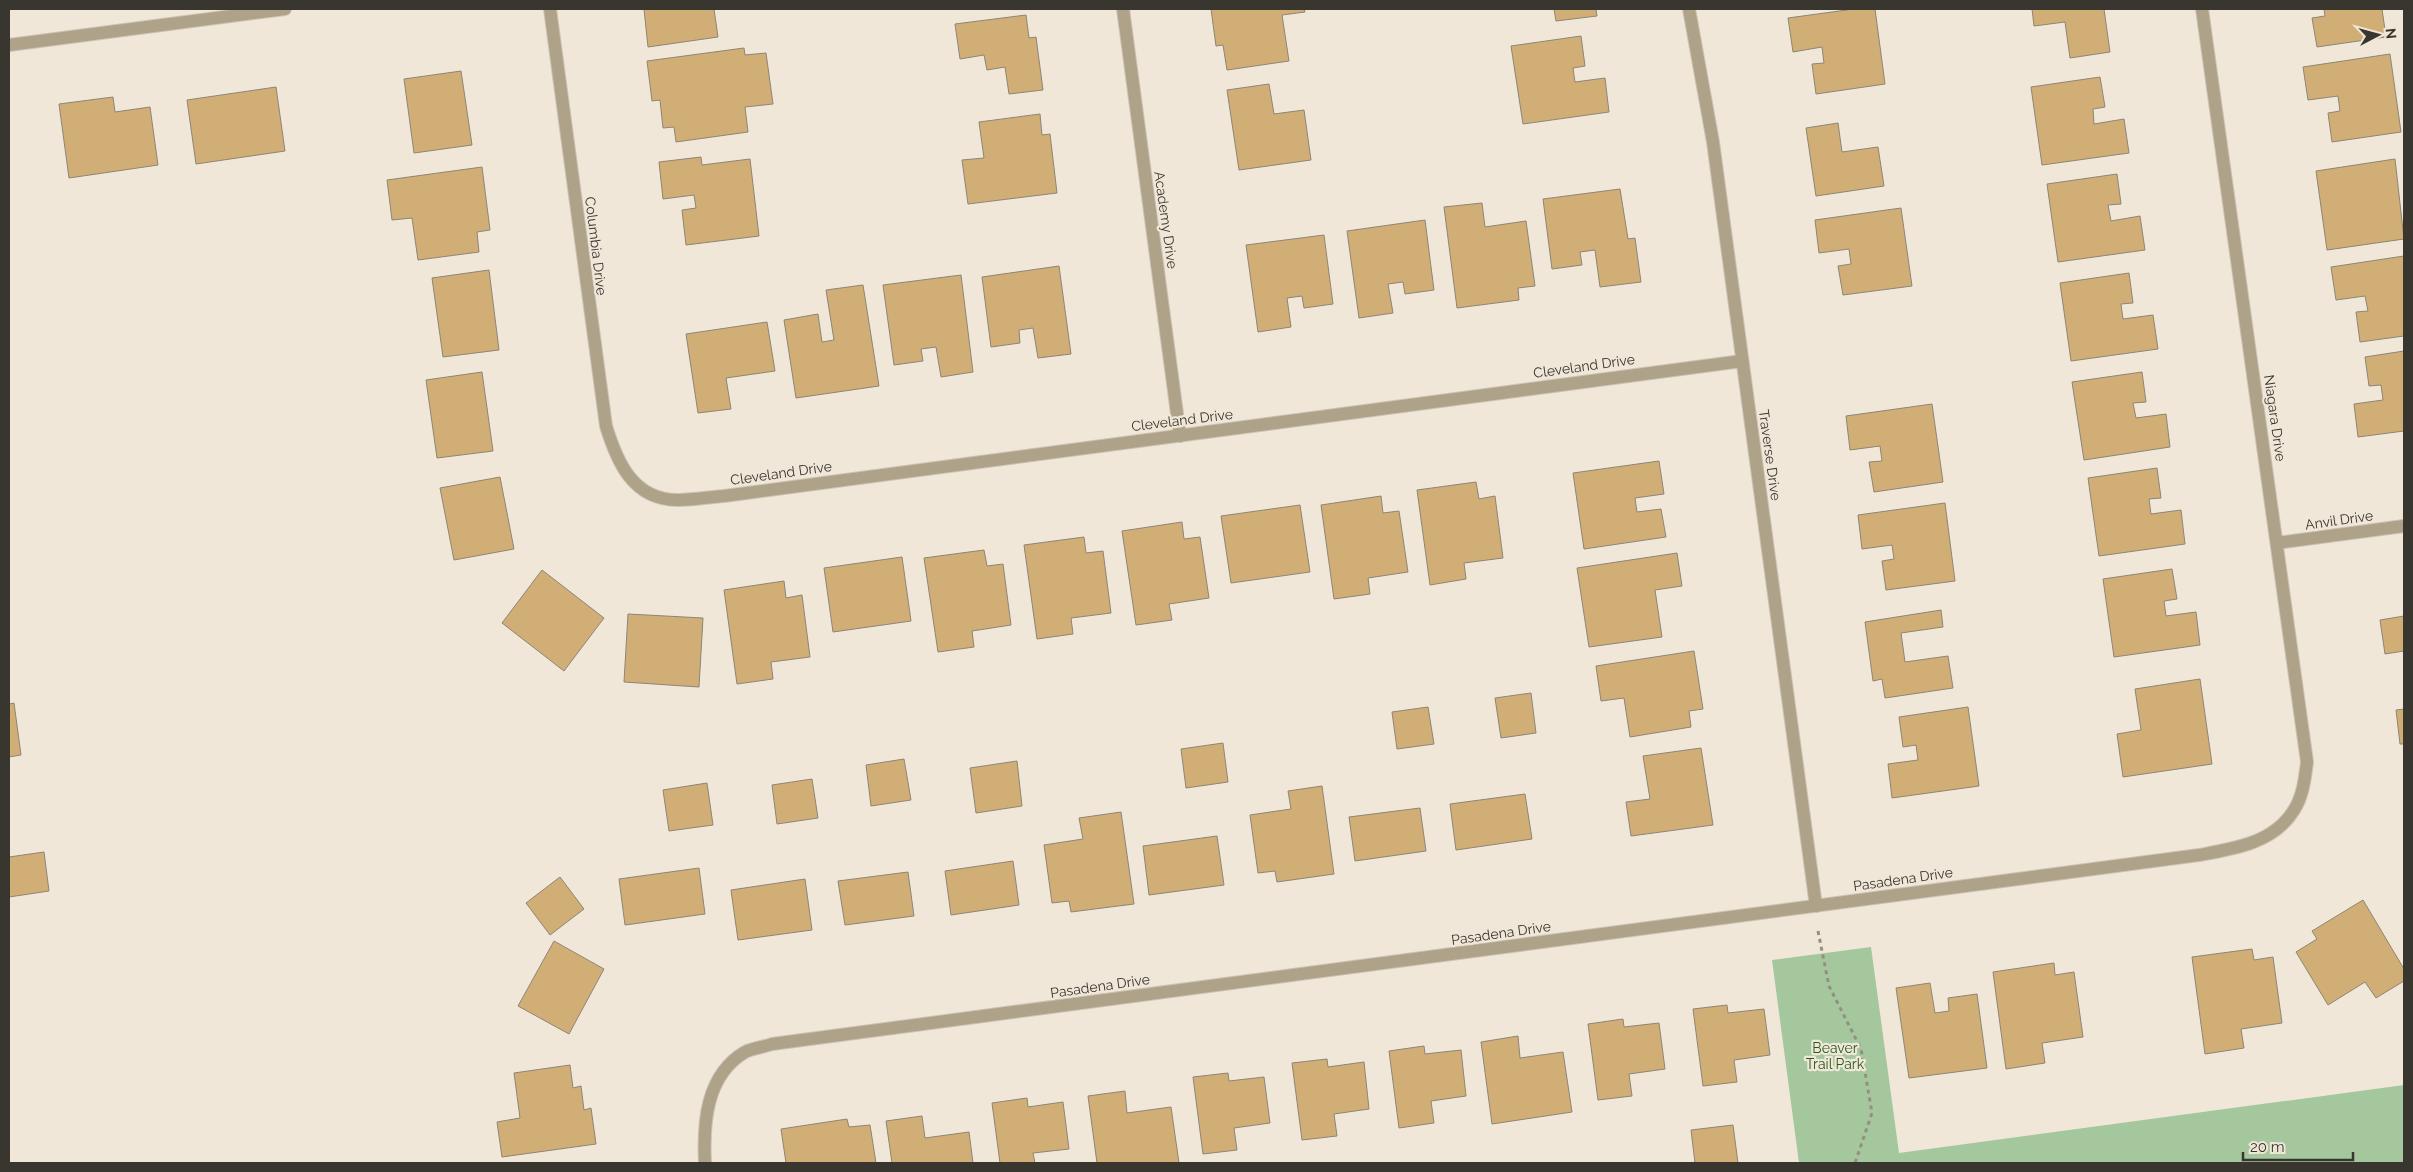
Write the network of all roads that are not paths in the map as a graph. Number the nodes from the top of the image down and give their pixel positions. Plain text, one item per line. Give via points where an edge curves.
1 (286, 9) edge
2 (550, 9) edge
3 (1122, 9) edge
4 (1689, 9) edge
5 (2202, 9) edge
6 (9, 45) edge
7 (1742, 360) junction
8 (1180, 436) junction
9 (630, 481) joint
10 (2404, 526) edge
11 (2277, 543) junction
12 (2282, 824) joint
13 (1816, 906) junction
14 (705, 1163) edge

1 - 6 street
2 - 9 street, Columbia Drive via 606,426 615,455
3 - 8 street, Academy Drive
4 - 7 street, Traverse Drive via 1713,142
5 - 11 street, Niagara Drive
7 - 8 street, Cleveland Drive
7 - 13 street, Traverse Drive
8 - 9 street, Cleveland Drive via 677,500 646,493
10 - 11 street, Anvil Drive
11 - 12 street, Niagara Drive via 2307,762 2294,810
12 - 13 street, Pasadena Drive via 2264,838 2238,848
13 - 14 street, Pasadena Drive via 772,1044 746,1052 725,1068 711,1092 705,1124

